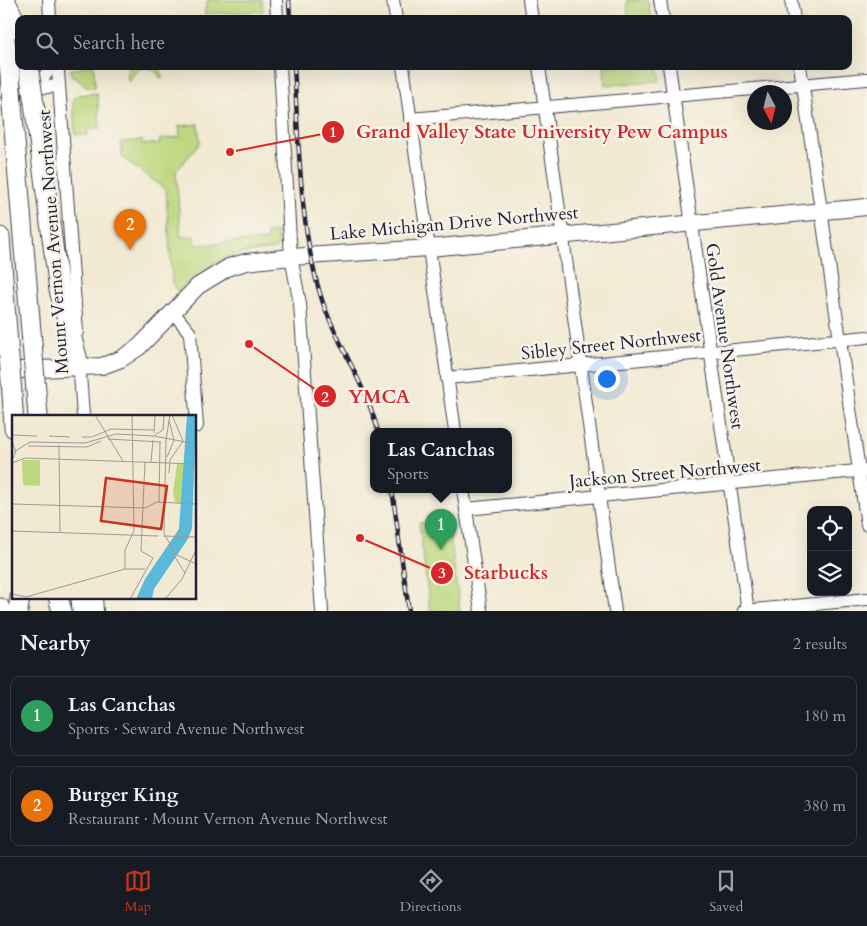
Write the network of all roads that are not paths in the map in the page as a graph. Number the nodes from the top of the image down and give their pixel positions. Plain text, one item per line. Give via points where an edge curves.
1 (5, 0) edge
2 (49, 0) edge
3 (276, 0) edge
4 (393, 0) edge
5 (529, 0) edge
6 (660, 0) edge
7 (791, 0) edge
8 (0, 6) edge
9 (50, 15) edge
10 (277, 15) edge
11 (395, 15) edge
12 (531, 15) edge
13 (662, 15) edge
14 (793, 15) edge
15 (15, 21) edge
16 (48, 70) edge
17 (57, 70) edge
18 (280, 70) edge
19 (403, 70) edge
20 (540, 70) edge
21 (670, 70) edge
22 (801, 70) edge
23 (867, 79) edge
24 (31, 82) edge
25 (803, 85) junction
26 (58, 86) junction
27 (674, 96) junction
28 (6, 98) edge
29 (545, 108) junction
30 (410, 119) junction
31 (867, 206) edge
32 (821, 211) junction
33 (691, 222) junction
34 (562, 234) junction
35 (0, 236) edge
36 (429, 248) junction
37 (291, 257) junction
38 (173, 312) junction
39 (867, 337) edge
40 (840, 340) junction
41 (710, 352) junction
42 (580, 364) junction
43 (80, 368) junction
44 (0, 371) edge
45 (447, 378) junction
46 (13, 415) edge
47 (38, 415) edge
48 (83, 415) edge
49 (197, 426) dead end
50 (455, 428) edge
51 (863, 471) edge
52 (729, 484) junction
53 (464, 493) edge
54 (599, 497) junction
55 (466, 509) junction
56 (867, 525) edge
57 (22, 598) edge
58 (22, 598) edge
59 (53, 598) edge
60 (58, 598) edge
61 (81, 598) edge
62 (96, 598) edge
63 (867, 599) edge
64 (18, 611) edge
65 (24, 611) edge
66 (55, 611) edge
67 (62, 611) edge
68 (82, 611) edge
69 (97, 611) edge
70 (322, 611) edge
71 (481, 611) edge
72 (614, 611) edge
73 (746, 611) edge

1 - 15 highway
2 - 9 street
3 - 10 street
4 - 11 street
5 - 12 street
6 - 13 street
7 - 14 street
8 - 28 highway, bridge via 10,73
16 - 24 street, Mount Vernon Avenue Northwest via 41,82
17 - 26 street, Mount Vernon Avenue Northwest
18 - 37 street
19 - 30 street
20 - 29 street
21 - 27 street, Gold Avenue Northwest
22 - 25 street
23 - 25 street
24 - 26 street
24 - 28 street
24 - 43 highway via 59,290
25 - 27 street
25 - 32 street
26 - 43 street, Mount Vernon Avenue Northwest
27 - 29 street
27 - 33 street, Gold Avenue Northwest
28 - 47 highway, bridge
29 - 30 street
29 - 34 street
30 - 36 street
31 - 32 main road, Lake Michigan Drive Northwest
32 - 33 main road, Lake Michigan Drive Northwest
32 - 40 street
33 - 34 main road, Lake Michigan Drive Northwest
33 - 41 street, Gold Avenue Northwest
34 - 36 main road, Lake Michigan Drive Northwest
34 - 42 street
35 - 46 highway, bridge
36 - 37 main road, Lake Michigan Drive Northwest
36 - 45 street
37 - 38 main road, Lake Michigan Drive Northwest via 230,267 198,286
37 - 70 street via 300,304
38 - 43 main road, Lake Michigan Drive Northwest via 139,347 121,360
38 - 49 street via 190,333
39 - 40 street, Sibley Street Northwest
40 - 41 street, Sibley Street Northwest
40 - 51 street
41 - 42 street, Sibley Street Northwest
41 - 52 street, Gold Avenue Northwest
42 - 45 street, Sibley Street Northwest
42 - 54 street
43 - 44 main road, Lake Michigan Drive Northwest
43 - 48 street, Mount Vernon Avenue Northwest
45 - 50 street
51 - 52 street, Jackson Street Northwest
51 - 56 street
52 - 54 street, Jackson Street Northwest
52 - 73 street, Gold Avenue Northwest
53 - 55 street
54 - 55 street, Jackson Street Northwest
54 - 72 street
55 - 71 street
57 - 64 highway
58 - 65 highway
59 - 66 highway
60 - 67 highway
61 - 68 highway
62 - 69 street
63 - 73 street

